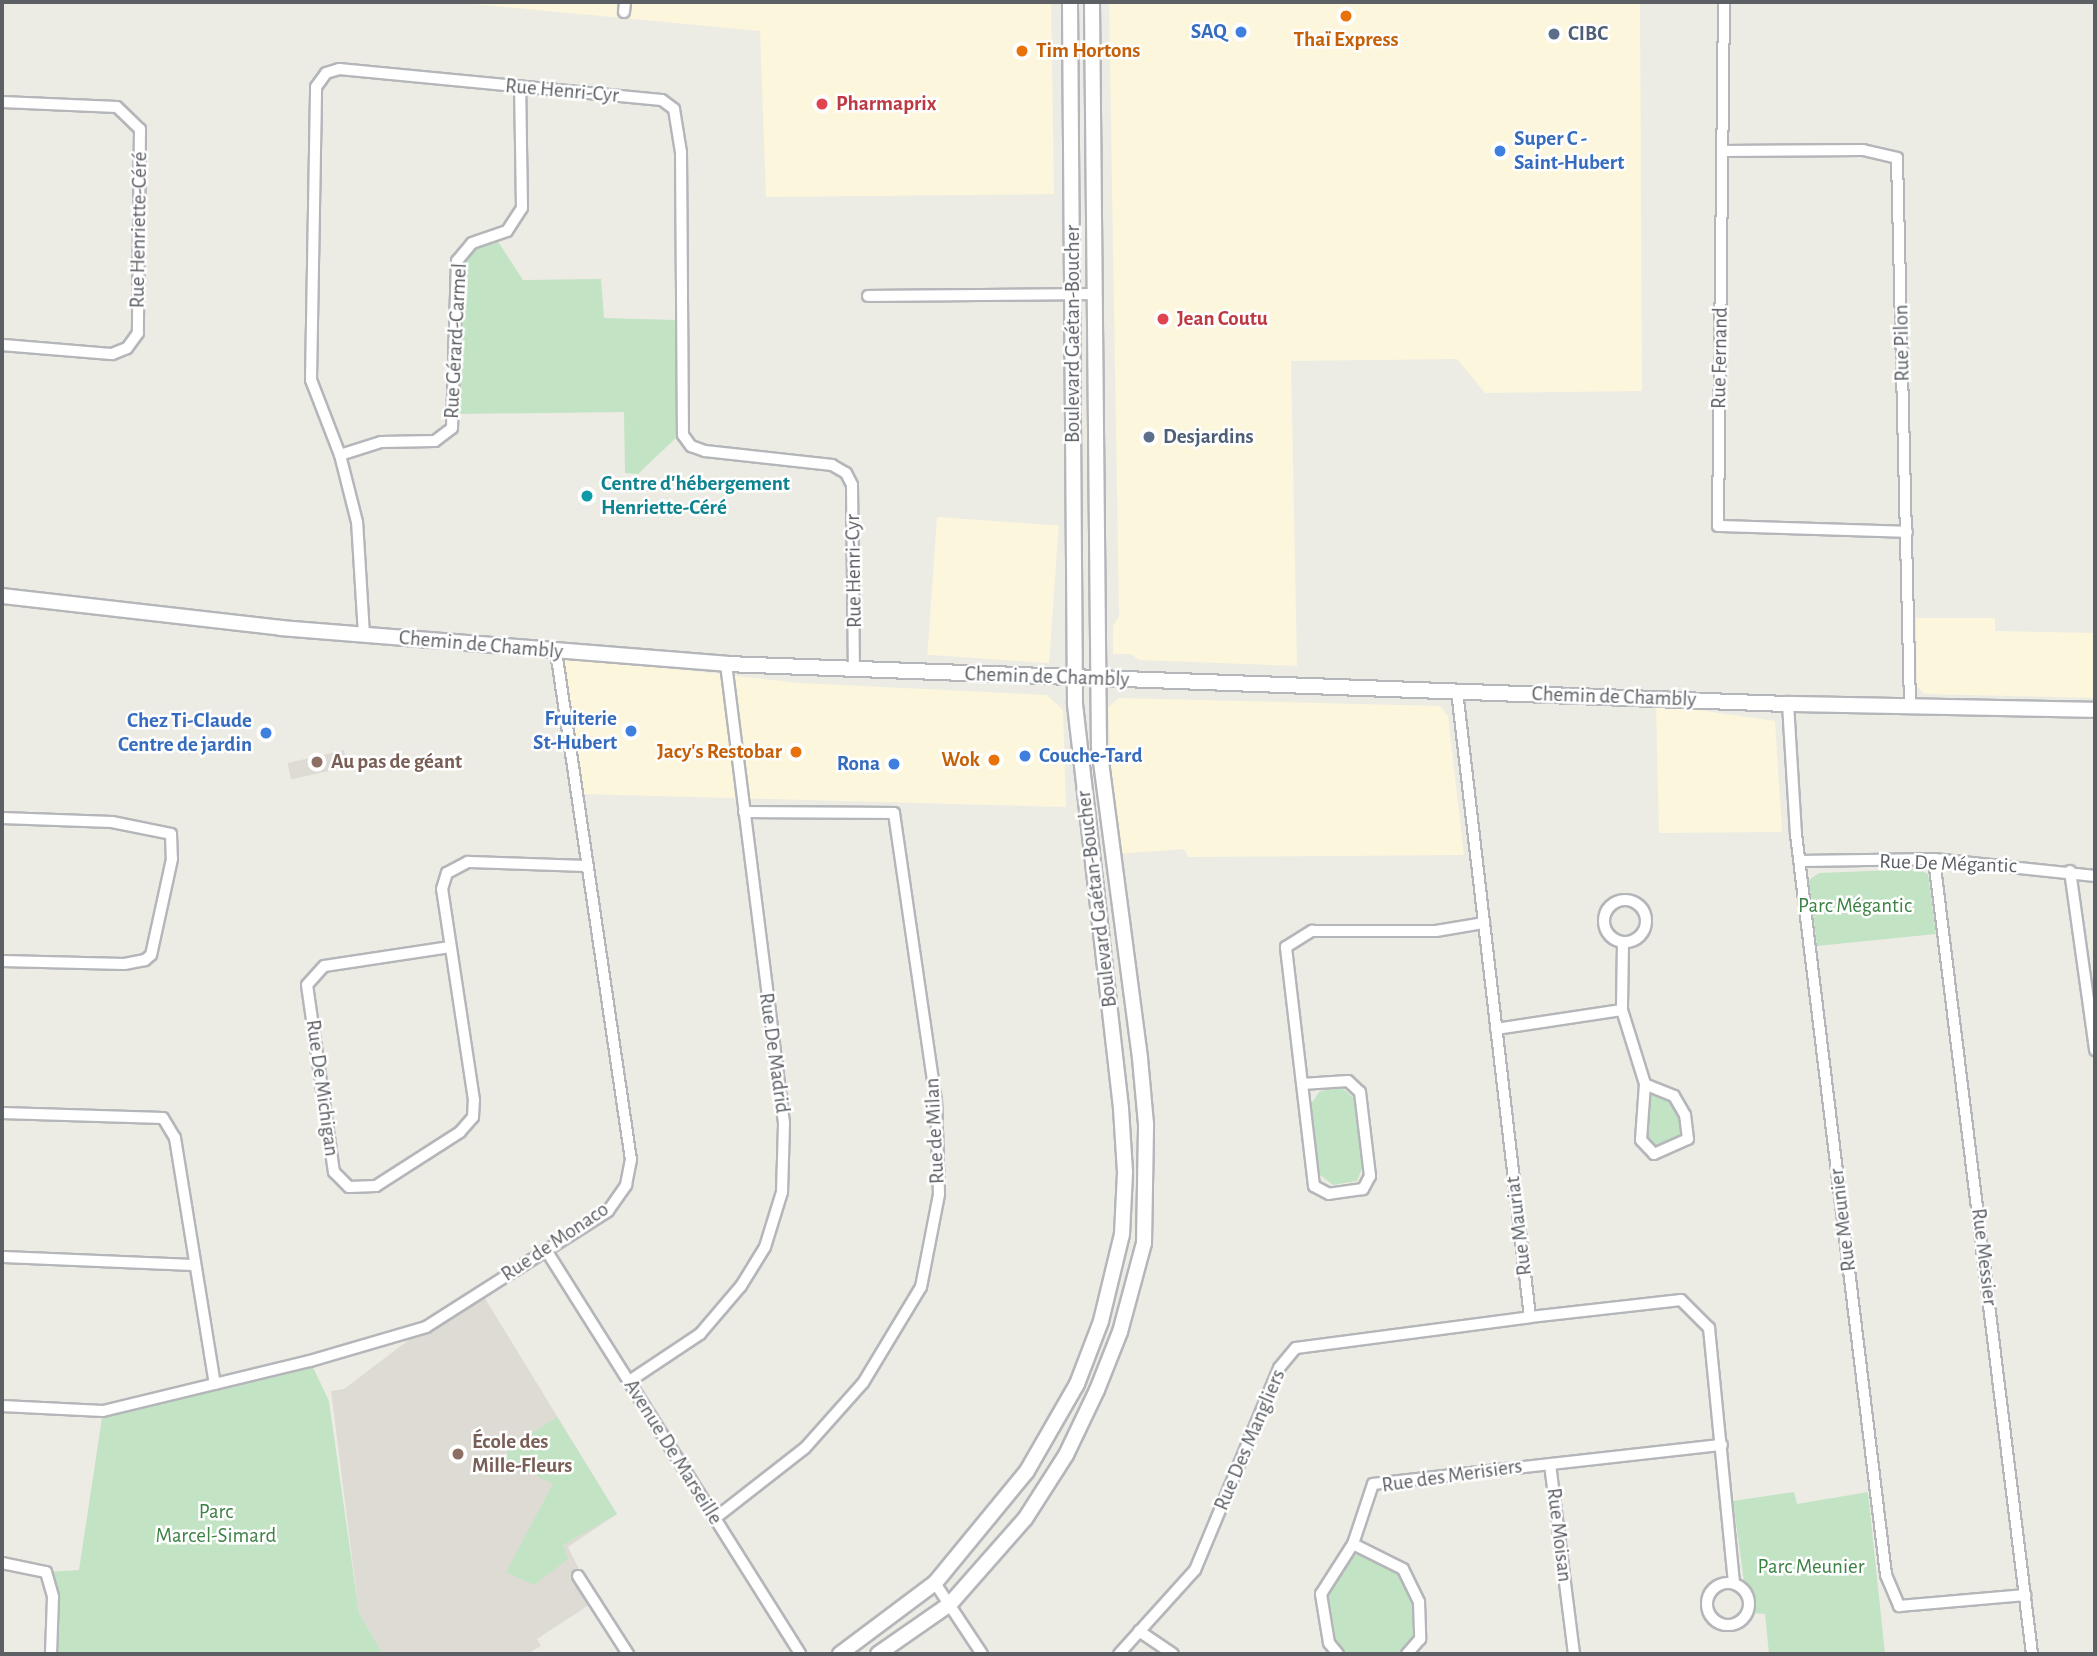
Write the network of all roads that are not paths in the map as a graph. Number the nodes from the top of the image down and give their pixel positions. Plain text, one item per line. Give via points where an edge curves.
1 (1070, 2) edge
2 (1092, 2) edge
3 (1724, 2) edge
4 (520, 88) junction
5 (2, 102) edge
6 (1071, 113) junction
7 (1722, 151) junction
8 (1093, 166) junction
9 (1094, 294) junction
10 (1072, 295) junction
11 (868, 296) dead end
12 (2, 345) edge
13 (340, 455) junction
14 (1907, 532) junction
15 (2, 596) edge
16 (364, 635) junction
17 (556, 651) junction
18 (726, 664) junction
19 (854, 669) junction
20 (1074, 678) junction
21 (1096, 678) junction
22 (1457, 691) junction
23 (1788, 704) junction
24 (1909, 704) junction
25 (2095, 710) edge
26 (744, 812) junction
27 (2, 818) edge
28 (1934, 859) junction
29 (1800, 861) junction
30 (587, 866) junction
31 (2070, 871) junction
32 (2095, 876) edge
33 (1484, 923) junction
34 (1623, 943) junction
35 (450, 947) junction
36 (2, 961) edge
37 (1622, 1010) junction
38 (1496, 1029) junction
39 (2094, 1032) edge
40 (2095, 1050) edge
41 (1302, 1084) junction
42 (1645, 1084) junction
43 (2, 1113) edge
44 (546, 1250) junction
45 (2, 1257) edge
46 (194, 1265) junction
47 (1530, 1317) junction
48 (628, 1382) junction
49 (215, 1384) junction
50 (2, 1406) edge
51 (1722, 1445) junction
52 (1550, 1464) junction
53 (715, 1519) junction
54 (1353, 1544) junction
55 (2, 1563) edge
56 (578, 1576) dead end
57 (936, 1583) junction
58 (1734, 1583) junction
59 (2026, 1595) junction
60 (950, 1604) junction
61 (1139, 1631) junction
62 (51, 1654) edge
63 (628, 1654) edge
64 (800, 1654) edge
65 (840, 1654) edge
66 (878, 1654) edge
67 (982, 1654) edge
68 (1119, 1654) edge
69 (1173, 1654) edge
70 (1338, 1654) edge
71 (1407, 1654) edge
72 (1574, 1654) edge
73 (2032, 1654) edge

1 - 6 street, Boulevard Gaétan-Boucher
2 - 8 street, Boulevard Gaétan-Boucher
3 - 7 street, Rue Fernand
4 - 13 street, Rue Gérard-Carmel via 522,208 507,231 472,243 457,261 452,428 435,441 381,442
4 - 13 street, Rue Henri-Cyr via 339,69 326,73 316,87 311,380
4 - 19 street, Rue Henri-Cyr via 662,100 674,109 681,152 684,435 691,446 705,451 832,465 846,473 852,485
5 - 12 street, Rue Henriette-Céré via 117,107 140,130 138,333 127,348 112,354
6 - 8 street via 1081,119
6 - 10 street, Boulevard Gaétan-Boucher
7 - 14 street, Rue Pilon via 1863,150 1898,158
7 - 14 street, Rue Fernand via 1718,526
8 - 9 street, Boulevard Gaétan-Boucher
9 - 10 street
9 - 21 street, Boulevard Gaétan-Boucher
10 - 11 street
10 - 20 street, Boulevard Gaétan-Boucher
13 - 16 street, Rue Henri-Cyr via 357,522
14 - 24 street, Rue Pilon
15 - 16 street, Chemin de Chambly
16 - 17 street, Chemin de Chambly
17 - 18 street, Chemin de Chambly
17 - 30 street, Rue de Monaco
18 - 19 street, Chemin de Chambly
18 - 26 street, Rue De Madrid
19 - 20 street, Chemin de Chambly
20 - 21 street, Chemin de Chambly
20 - 57 street, Boulevard Gaétan-Boucher via 1121,1108 1122,1234 1101,1321 1077,1384 1027,1471
21 - 22 street, Chemin de Chambly
21 - 60 street, Boulevard Gaétan-Boucher via 1101,775 1145,1111 1144,1243 1120,1332 1066,1455 1025,1519
22 - 23 street, Chemin de Chambly
22 - 33 street, Rue Mauriat
23 - 24 street, Chemin de Chambly
23 - 29 street, Rue Meunier
24 - 25 street, Chemin de Chambly
26 - 48 street, Rue De Madrid via 784,1123 782,1192 765,1247 741,1286 701,1334
26 - 53 street, Rue de Milan via 894,813 936,1101 939,1194 921,1287 863,1383 805,1448
27 - 36 street via 112,822 171,834 172,859 151,954 145,960 124,964
28 - 29 street, Rue De Mégantic
28 - 31 street, Rue De Mégantic
28 - 59 street, Rue Messier
29 - 59 street, Rue Meunier via 1886,1575 1899,1606
30 - 35 street, Rue De Michigan via 468,862 447,873 442,889
30 - 44 street, Rue de Monaco via 631,1160 626,1185 608,1211
31 - 32 street, Rue De Mégantic
31 - 39 street
33 - 38 street, Rue Mauriat
33 - 41 street via 1436,931 1312,931 1286,947
34 - 34 street via 1607,931 1604,917 1613,904 1627,899 1640,905 1647,918 1642,934
34 - 37 street
35 - 35 street, Rue De Michigan via 473,1117 460,1132 376,1186 349,1187 334,1172 307,985 324,966
37 - 38 street
37 - 42 street
38 - 47 street, Rue Mauriat
39 - 40 street
41 - 41 street via 1314,1186 1329,1194 1363,1189 1370,1175 1360,1092 1348,1081
42 - 42 street via 1641,1140 1654,1154 1688,1139 1685,1115 1674,1096
43 - 46 street via 163,1118 175,1138
44 - 48 street, Avenue De Marseille
44 - 49 street, Rue de Monaco via 426,1326
45 - 46 street
46 - 49 street
47 - 51 street via 1681,1300 1709,1328
47 - 61 street, Rue Des Mangliers via 1296,1348 1279,1368 1195,1570
48 - 53 street, Avenue De Marseille
49 - 50 street, Rue de Monaco via 103,1411
51 - 52 street, Rue Moisan
51 - 58 street
52 - 54 street, Rue des Merisiers via 1373,1484
52 - 72 street, Rue Moisan
53 - 64 street, Avenue De Marseille
54 - 70 street, Rue des Merisiers via 1321,1594 1329,1643
54 - 71 street via 1403,1569 1419,1602 1420,1639
55 - 62 street via 46,1572 53,1597
56 - 63 street
57 - 60 street
57 - 65 street, Boulevard Gaétan-Boucher
58 - 58 street via 1725,1582 1710,1591 1706,1603 1710,1616 1725,1626 1745,1618 1750,1609 1745,1590
59 - 73 street, Rue Messier
60 - 66 street, Boulevard Gaétan-Boucher
60 - 67 street
61 - 68 street, Rue Des Mangliers
61 - 69 street

